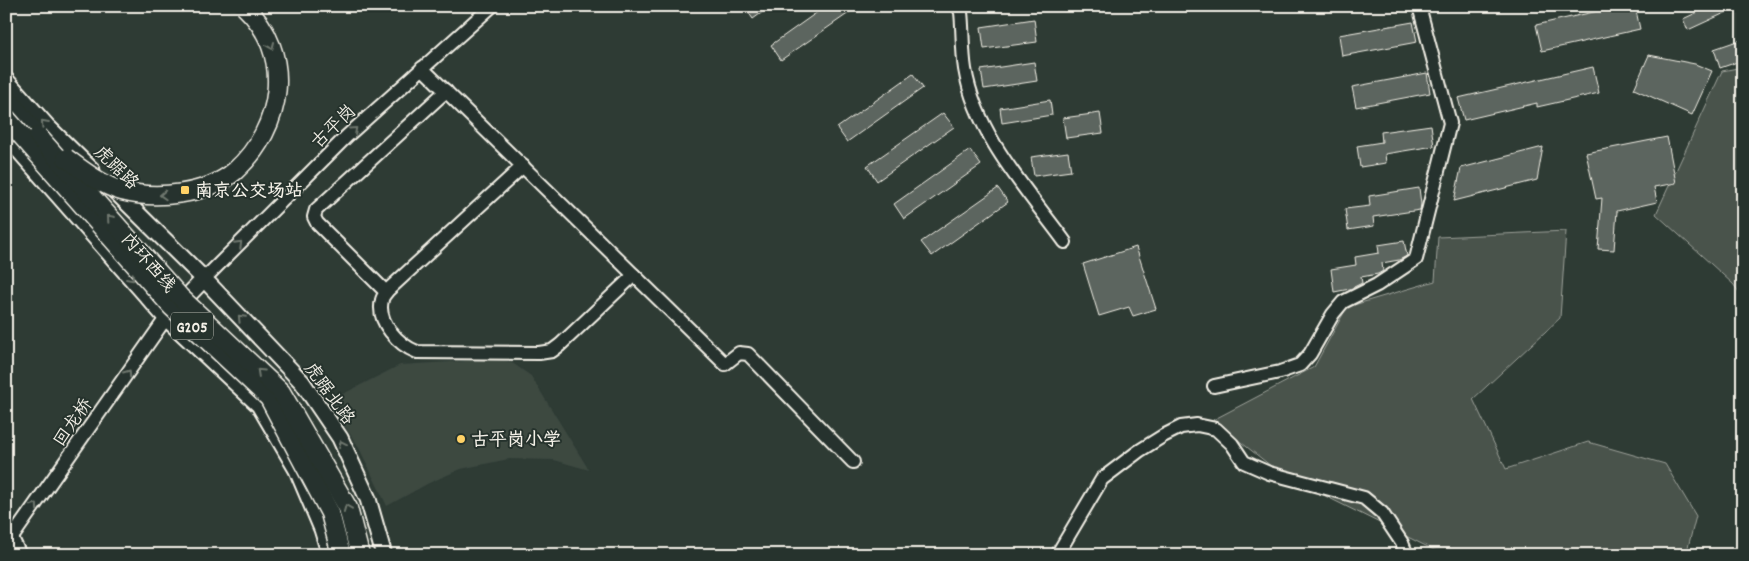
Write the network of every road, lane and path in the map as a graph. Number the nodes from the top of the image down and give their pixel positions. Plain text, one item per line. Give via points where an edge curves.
1 (244, 6) edge
2 (492, 6) edge
3 (958, 6) edge
4 (1419, 6) edge
5 (422, 68) junction
6 (6, 80) edge
7 (446, 91) junction
8 (6, 96) edge
9 (6, 118) edge
10 (6, 136) edge
11 (38, 136) junction
12 (523, 166) junction
13 (1065, 242) dead end
14 (634, 275) junction
15 (204, 279) junction
16 (386, 292) junction
17 (166, 318) junction
18 (1214, 386) dead end
19 (853, 462) dead end
20 (9, 542) edge
21 (20, 555) edge
22 (330, 555) edge
23 (341, 555) edge
24 (360, 555) edge
25 (384, 555) edge
26 (1056, 555) edge
27 (1407, 555) edge

1 -> 11 highway, bridge via 267,37 276,59 277,83 275,104 264,136 234,172 190,191 140,195 101,181
2 - 5 street, 古平岗
3 - 13 street via 965,68 974,101 1006,162
4 - 18 street via 1450,123 1416,259 1377,285 1342,302 1310,354 1300,364 1280,372
5 - 7 street
15 -> 5 street, 古平岗 via 347,136
15 -> 6 main road, 虎踞路 via 47,126
7 - 12 street
7 - 16 street via 316,210 314,216 317,223
8 - 11 highway, 内环西线 / G205
9 - 23 highway, 内环西线 / G205, bridge via 172,307 269,398 330,513
10 -> 17 main road
24 -> 11 highway, 内环西线 / G205, bridge via 348,508 281,392 180,297
12 - 14 street
12 - 16 street
14 - 16 street via 560,346 539,353 418,352 407,348 381,314
14 - 19 street via 725,364 739,353 748,354
15 - 17 main road
25 -> 15 main road, 虎踞北路 via 368,499 340,438 302,382
20 -> 17 street, 回龙桥
17 - 22 main road via 259,405 297,470
20 - 21 street
26 - 27 street via 1102,479 1163,436 1181,427 1197,425 1216,429 1244,462 1269,473 1364,498 1382,513

